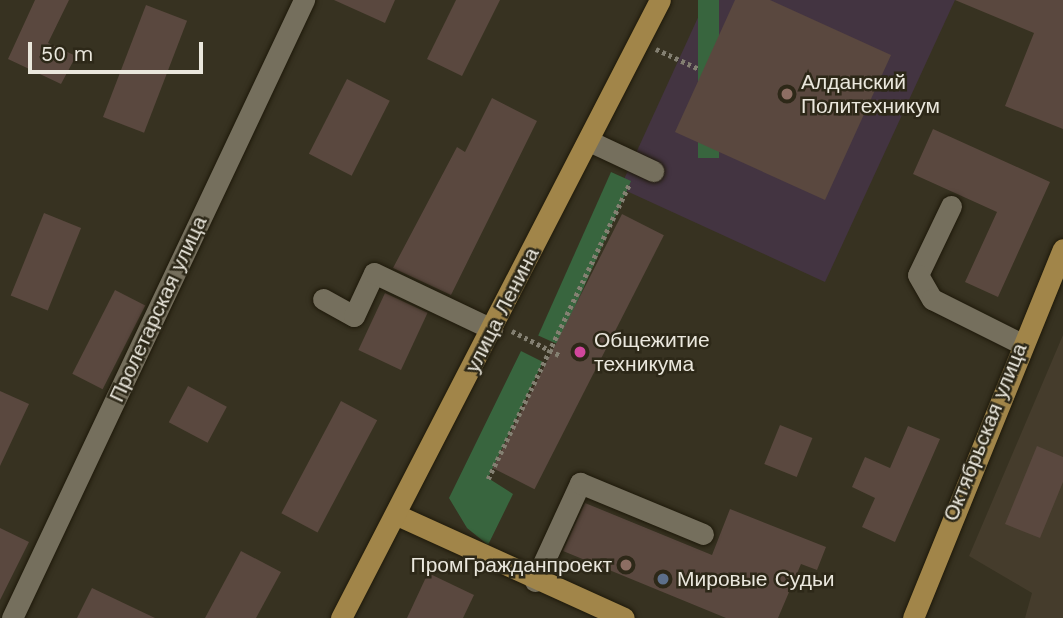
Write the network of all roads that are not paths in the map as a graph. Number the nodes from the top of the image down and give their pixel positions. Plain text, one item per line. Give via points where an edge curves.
1 (304, 0) edge
2 (660, 0) edge
3 (589, 141) junction
4 (646, 168) road end
5 (951, 206) dead end
6 (1063, 249) edge
7 (323, 299) dead end
8 (493, 325) junction
9 (1020, 343) junction
10 (397, 514) junction
11 (702, 534) dead end
12 (535, 581) junction
13 (12, 618) edge
14 (341, 618) edge
15 (624, 618) edge
16 (913, 618) edge

1 - 13 street, Пролетарская улица
2 - 3 main road, улица Ленина
3 - 4 street
3 - 8 main road, улица Ленина
5 - 9 street via 918,275 932,299
6 - 9 main road, Октябрьская улица
7 - 8 street via 354,316 374,273
8 - 10 main road, улица Ленина
9 - 16 main road, Октябрьская улица
10 - 12 main road
10 - 14 main road, улица Ленина
11 - 12 street via 580,483
12 - 15 main road

